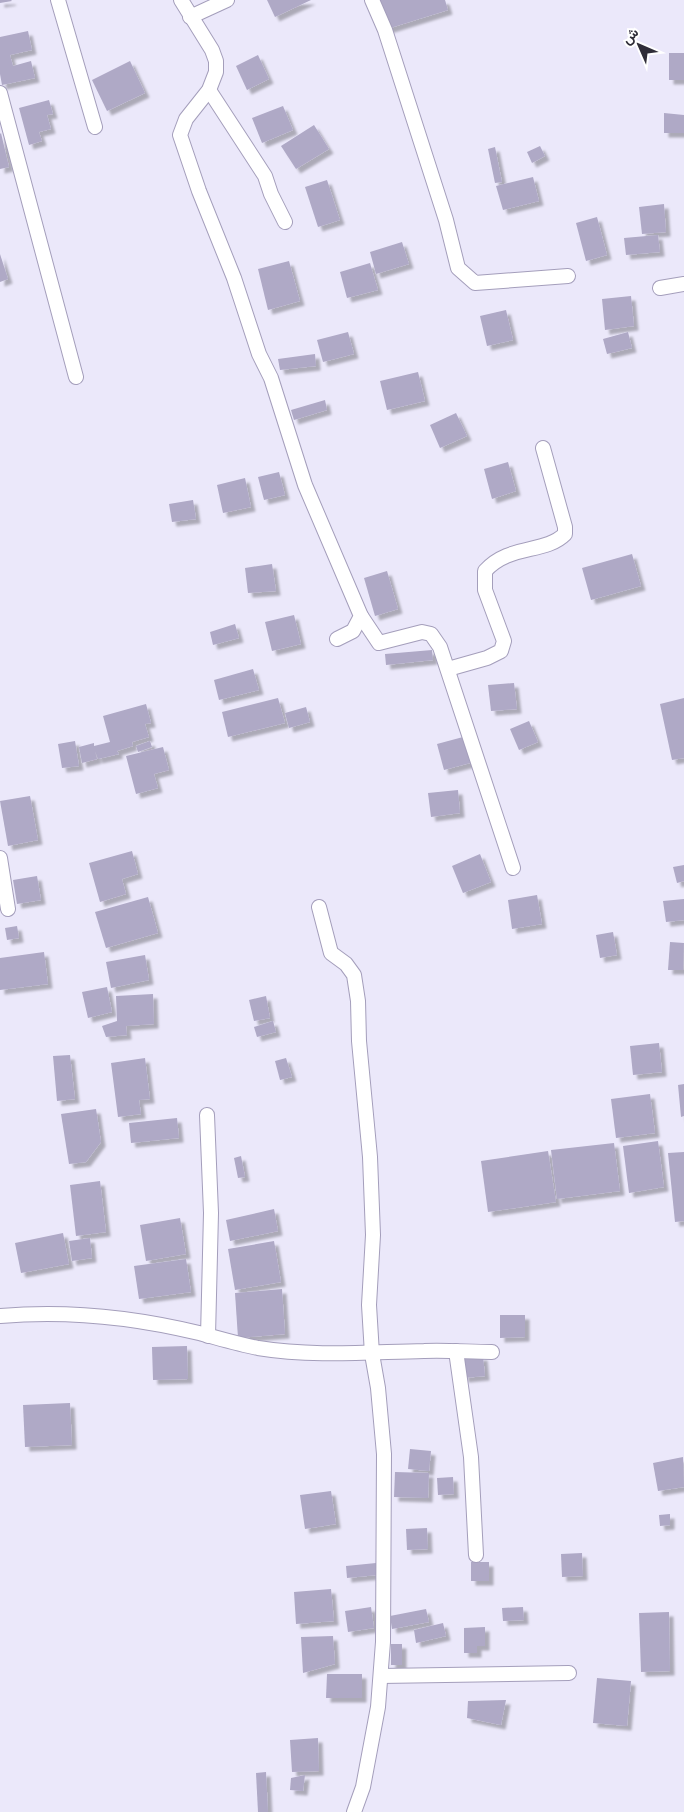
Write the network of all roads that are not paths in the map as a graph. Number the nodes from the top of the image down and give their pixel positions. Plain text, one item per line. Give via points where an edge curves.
1 (58, 0) edge
2 (181, 0) edge
3 (227, 0) edge
4 (372, 0) edge
5 (190, 17) junction
6 (209, 90) junction
7 (0, 93) edge
8 (95, 127) dead end
9 (285, 222) dead end
10 (568, 276) dead end
11 (684, 284) edge
12 (660, 288) dead end
13 (76, 377) dead end
14 (544, 448) dead end
15 (361, 616) junction
16 (337, 639) dead end
17 (448, 669) junction
18 (0, 858) edge
19 (514, 868) dead end
20 (319, 907) dead end
21 (8, 909) dead end
22 (207, 1114) dead end
23 (0, 1316) edge
24 (208, 1336) junction
25 (456, 1351) junction
26 (492, 1352) dead end
27 (372, 1354) junction
28 (476, 1555) dead end
29 (569, 1673) dead end
30 (380, 1676) junction
31 (354, 1812) edge

1 - 8 street
2 - 5 street
3 - 5 street
4 - 10 street via 385,30 446,220 458,268 475,283
5 - 6 street via 216,61 216,72
6 - 9 street via 265,176
6 - 15 street via 186,119 180,135 270,378 305,485
7 - 13 street
11 - 12 street
14 - 17 street via 565,534 559,540 517,550 494,560 485,570 485,590 504,641 501,651
15 - 16 street via 353,631
15 - 17 street via 379,643 422,632 432,634
17 - 19 street
18 - 21 street
20 - 27 street via 331,953 354,975 357,992 370,1157 373,1235 369,1305
22 - 24 street via 211,1213
23 - 24 street via 87,1314
24 - 27 street via 258,1348
25 - 26 street
25 - 27 street
25 - 28 street via 471,1457
27 - 30 street via 384,1454 384,1634
29 - 30 street
30 - 31 street via 369,1757

